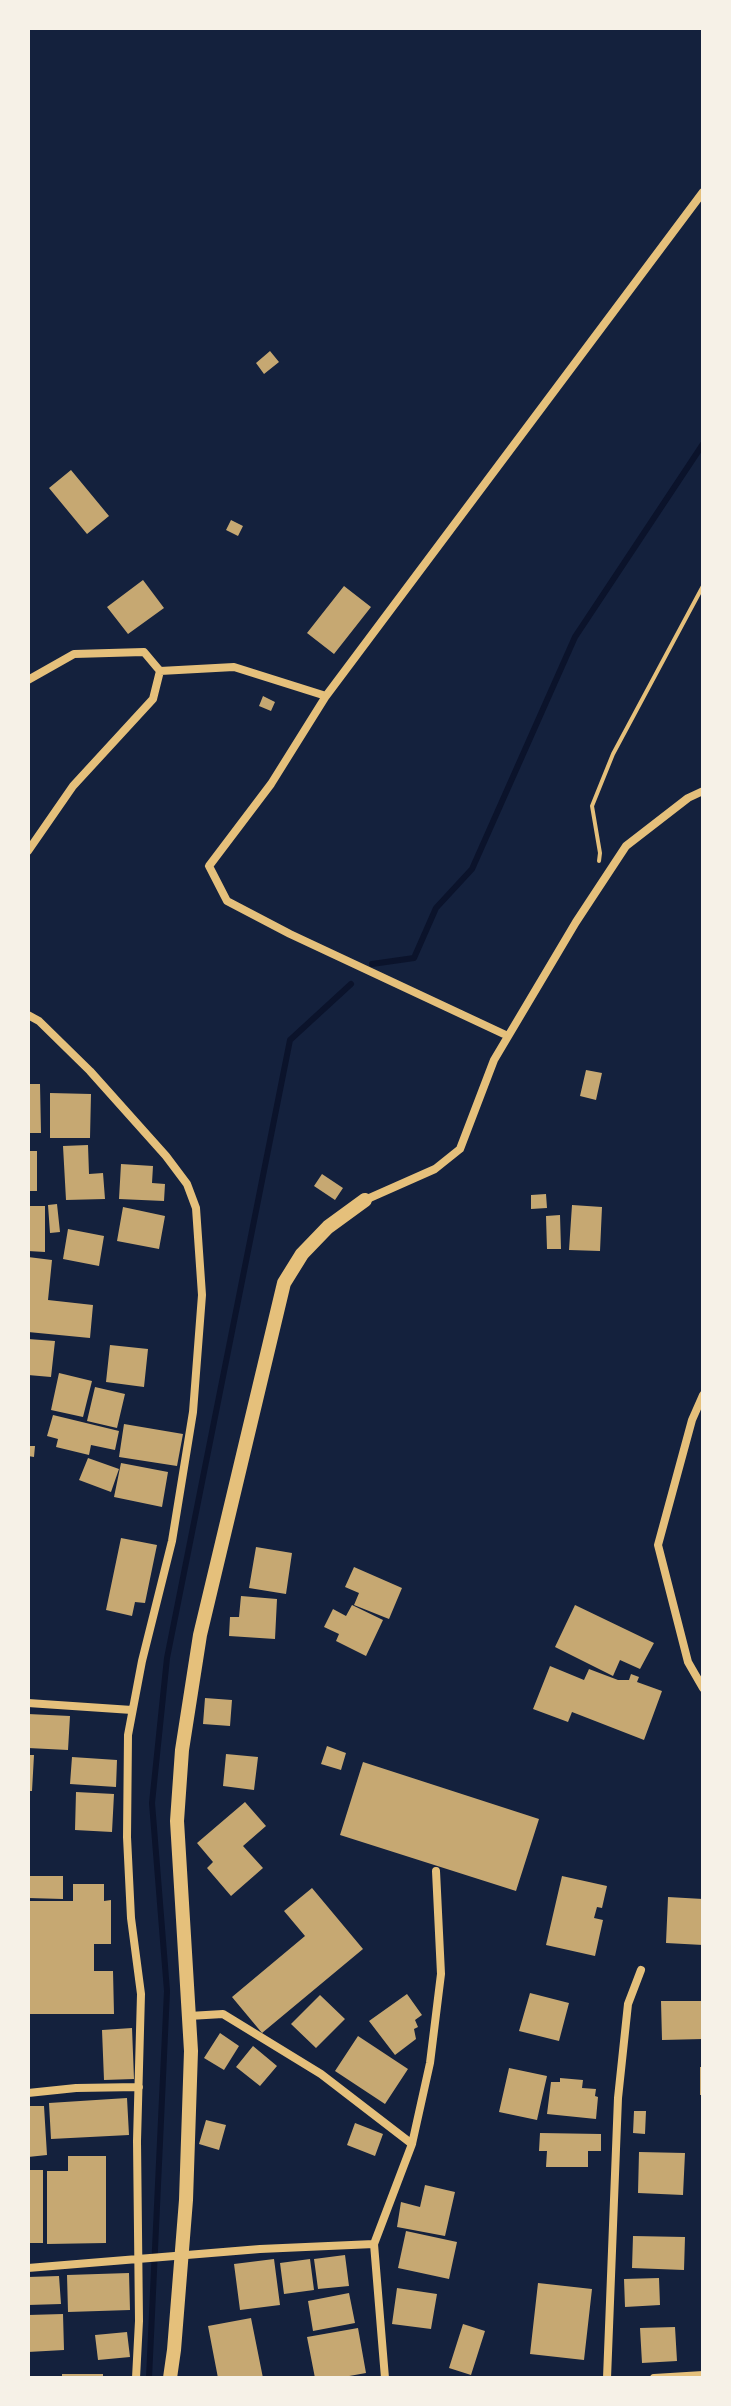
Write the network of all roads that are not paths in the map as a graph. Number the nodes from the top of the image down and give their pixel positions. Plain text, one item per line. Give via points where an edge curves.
1 (703, 192) edge
2 (160, 671) junction
3 (28, 680) edge
4 (326, 696) junction
5 (703, 791) edge
6 (28, 851) edge
7 (28, 1015) edge
8 (508, 1036) junction
9 (365, 1200) joint
10 (703, 1395) edge
11 (703, 1688) edge
12 (28, 1703) edge
13 (132, 1710) junction
14 (436, 1871) dead end
15 (641, 1970) dead end
16 (189, 2016) junction
17 (139, 2087) junction
18 (28, 2093) edge
19 (412, 2144) junction
20 (374, 2244) junction
21 (181, 2255) junction
22 (137, 2259) junction
23 (28, 2268) edge
24 (703, 2375) edge
25 (136, 2378) edge
26 (170, 2378) edge
27 (385, 2378) edge
28 (607, 2378) edge
29 (654, 2378) edge

1 - 4 street
2 - 3 street via 144,652 74,654
2 - 4 street via 234,667
2 - 6 street via 153,699 73,786
4 - 8 street via 271,784 209,866 227,901
5 - 8 street via 626,846
7 - 13 street via 90,1071 166,1156 187,1184 196,1208 202,1295 193,1412 172,1541
8 - 9 street via 460,1149 435,1169
9 - 16 street via 328,1227 284,1283 200,1635 177,1821
10 - 11 street via 658,1545 688,1662
12 - 13 street
13 - 17 street via 127,1837 141,1994
14 - 19 street via 441,1974 430,2063
15 - 28 street via 628,2004 618,2098
16 - 19 street via 223,2014 321,2074
16 - 21 street
17 - 18 street
17 - 22 street
19 - 20 street
20 - 21 street
20 - 27 street
21 - 22 street
21 - 26 street
22 - 23 street
22 - 25 street
24 - 29 street

